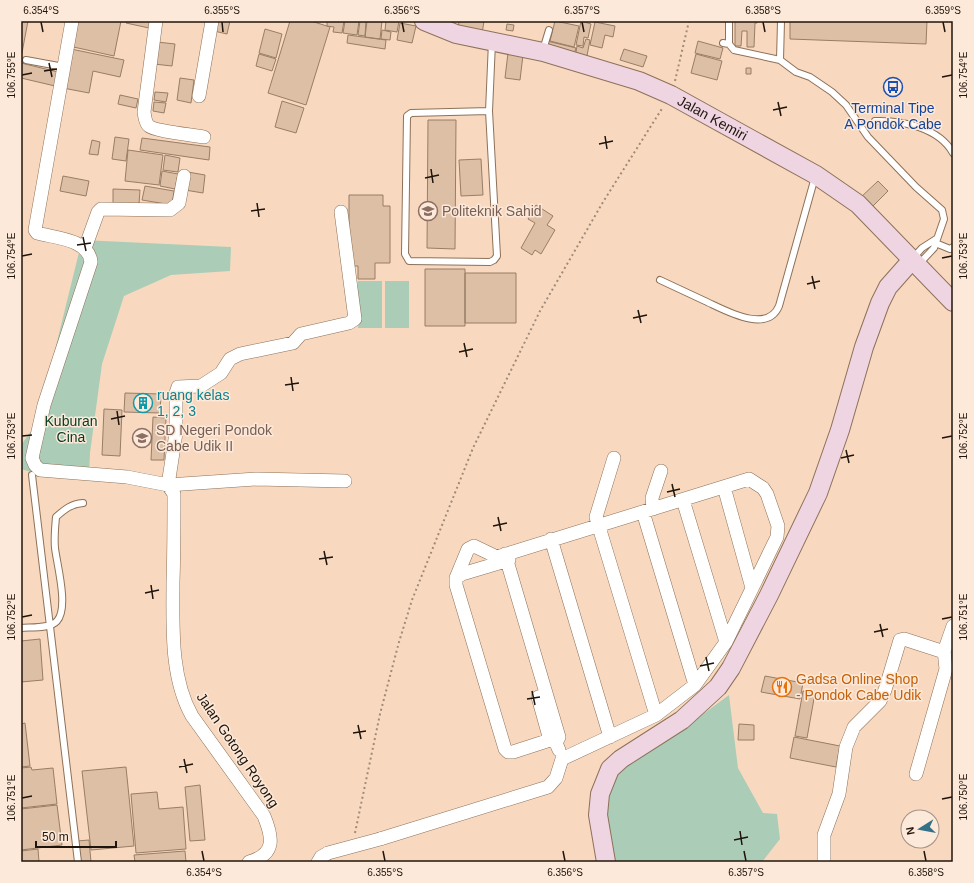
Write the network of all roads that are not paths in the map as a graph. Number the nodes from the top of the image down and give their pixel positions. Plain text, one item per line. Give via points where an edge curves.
1 (72, 21) edge
2 (156, 21) edge
3 (212, 21) edge
4 (424, 21) edge
5 (729, 21) edge
6 (780, 21) edge
7 (456, 27) edge
8 (549, 30) dead end
9 (492, 41) junction
10 (542, 52) junction
11 (26, 60) dead end
12 (780, 60) junction
13 (64, 68) junction
14 (199, 96) dead end
15 (489, 111) junction
16 (875, 122) dead end
17 (204, 137) dead end
18 (953, 153) edge
19 (816, 175) junction
20 (184, 176) dead end
21 (341, 212) dead end
22 (934, 241) junction
23 (953, 247) edge
24 (85, 248) junction
25 (914, 264) junction
26 (660, 280) dead end
27 (953, 302) edge
28 (614, 458) dead end
29 (661, 471) dead end
30 (32, 475) dead end
31 (345, 481) dead end
32 (168, 484) junction
33 (725, 491) junction
34 (83, 503) dead end
35 (684, 504) junction
36 (647, 513) junction
37 (599, 530) junction
38 (553, 543) junction
39 (502, 559) junction
40 (456, 578) junction
41 (752, 588) junction
42 (50, 625) junction
43 (953, 627) edge
44 (21, 628) edge
45 (726, 642) junction
46 (944, 650) junction
47 (695, 685) junction
48 (656, 715) junction
49 (610, 737) junction
50 (553, 742) junction
51 (562, 758) junction
52 (916, 774) dead end
53 (78, 862) edge
54 (249, 862) edge
55 (318, 862) edge
56 (606, 862) edge
57 (610, 862) edge
58 (824, 862) edge

1 - 13 street
2 - 17 street via 144,112 146,122 149,127 157,130
3 - 14 street
4 - 7 street, Jalan Kemiri
5 - 12 lane via 726,43 734,50
6 - 12 lane
7 - 9 street, Jalan Kemiri
8 - 10 lane
9 - 10 street, Jalan Kemiri
9 - 15 lane
10 - 19 street, Jalan Kemiri via 639,81 671,95
11 - 13 lane
12 - 22 lane via 796,72 816,81 842,101 868,138 942,210 944,219
13 - 24 street via 35,230 37,233 76,243
15 - 15 lane via 497,256 490,262 409,261 405,254 407,116 411,113
16 - 18 lane via 890,120 930,131 948,144
19 - 25 street, Jalan Kemiri via 858,204
19 - 26 lane via 779,306 771,316 764,319 740,317
20 - 24 street via 179,203 170,210 100,209
21 - 32 street via 355,318 349,323 301,334 293,343 240,354 230,359 221,373 201,386 178,387 176,433
22 - 23 lane via 946,249
22 - 25 lane
22 - 25 lane via 930,254
24 - 32 street via 91,262 44,405 32,458 40,470 127,477
25 - 27 street, Jalan Kemiri
25 - 56 street via 888,287 880,303 818,493 770,595 731,668 718,687 682,720 610,769 600,794 598,815
25 - 57 street via 888,304 828,499 737,678 722,696 686,725 615,774 605,798 604,819
28 - 37 street via 597,512
29 - 36 street
30 - 42 lane
31 - 32 street via 256,479
32 - 54 street, Jalan Gotong Royong via 174,494 173,607 178,675 186,705 192,716 264,816 270,831 271,843 268,851
33 - 35 street
33 - 41 street
33 - 41 street via 758,486 763,488 778,526 778,537
34 - 42 lane via 65,508 56,517 55,548 62,614
35 - 36 street
35 - 45 street
36 - 37 street
36 - 47 street
37 - 38 street
37 - 48 street
38 - 39 street
38 - 49 street
39 - 40 street
39 - 40 street via 474,546 468,549
39 - 50 street via 559,737
40 - 50 street via 505,749 513,752
41 - 45 street
42 - 44 lane
42 - 53 lane
43 - 46 street
45 - 47 street
46 - 52 street via 946,669
46 - 58 street via 900,640 880,701 854,727 846,748 839,794 824,835
47 - 48 street
48 - 49 street
49 - 51 street
50 - 51 street
51 - 55 street, bridge via 556,778 548,787 328,853

